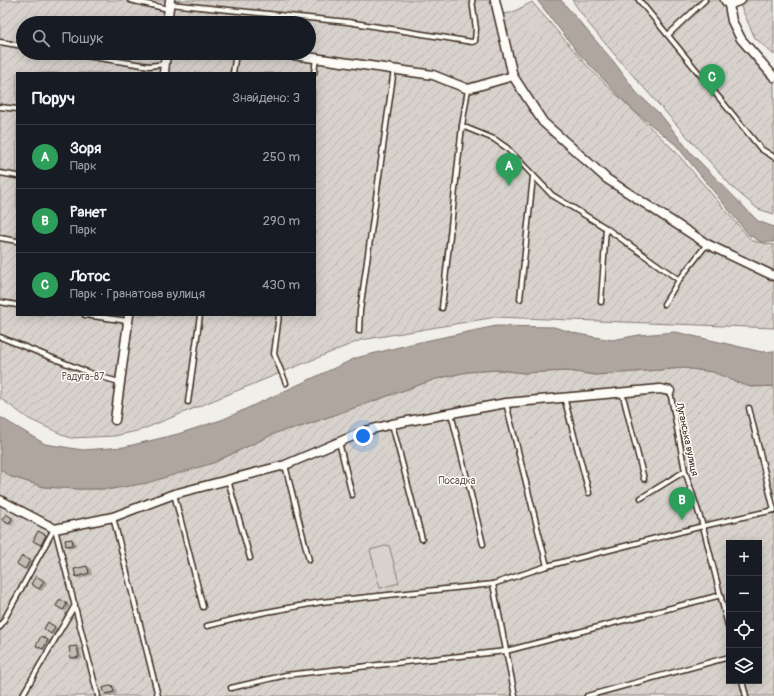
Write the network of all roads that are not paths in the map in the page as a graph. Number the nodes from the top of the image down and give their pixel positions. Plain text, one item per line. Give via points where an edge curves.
1 (130, 0) edge
2 (472, 0) edge
3 (495, 0) edge
4 (639, 0) edge
5 (705, 0) edge
6 (741, 0) edge
7 (727, 2) edge
8 (169, 4) edge
9 (168, 16) edge
10 (288, 16) edge
11 (316, 19) edge
12 (668, 35) junction
13 (0, 42) edge
14 (16, 45) edge
15 (316, 58) edge
16 (111, 60) edge
17 (165, 60) edge
18 (235, 60) edge
19 (316, 60) edge
20 (165, 64) junction
21 (394, 69) junction
22 (164, 72) edge
23 (234, 72) edge
24 (314, 72) edge
25 (513, 76) junction
26 (774, 76) edge
27 (468, 89) junction
28 (0, 107) edge
29 (16, 109) edge
30 (462, 126) junction
31 (774, 157) edge
32 (0, 173) edge
33 (16, 176) edge
34 (534, 177) junction
35 (606, 228) junction
36 (0, 238) edge
37 (16, 241) edge
38 (707, 244) junction
39 (774, 276) edge
40 (679, 280) junction
41 (520, 299) dead end
42 (0, 302) edge
43 (601, 302) dead end
44 (664, 304) dead end
45 (16, 305) edge
46 (442, 308) dead end
47 (99, 316) edge
48 (200, 316) edge
49 (279, 316) edge
50 (128, 318) edge
51 (359, 331) dead end
52 (0, 337) edge
53 (119, 382) junction
54 (286, 383) dead end
55 (670, 390) joint
56 (622, 392) junction
57 (564, 397) junction
58 (188, 402) dead end
59 (506, 403) junction
60 (749, 408) dead end
61 (451, 412) junction
62 (115, 420) dead end
63 (392, 424) junction
64 (339, 442) junction
65 (285, 466) junction
66 (685, 471) junction
67 (228, 479) junction
68 (644, 479) dead end
69 (589, 493) dead end
70 (174, 494) junction
71 (352, 495) dead end
72 (641, 498) dead end
73 (0, 501) edge
74 (774, 510) edge
75 (112, 517) junction
76 (703, 526) junction
77 (55, 529) junction
78 (422, 539) dead end
79 (483, 544) dead end
80 (250, 558) dead end
81 (309, 560) dead end
82 (547, 566) junction
83 (493, 584) junction
84 (721, 596) junction
85 (75, 605) junction
86 (203, 608) dead end
87 (726, 617) edge
88 (207, 626) dead end
89 (0, 627) edge
90 (506, 651) junction
91 (726, 658) edge
92 (743, 684) edge
93 (231, 688) dead end
94 (22, 696) edge
95 (98, 696) edge
96 (158, 696) edge
97 (515, 696) edge
98 (587, 696) edge
99 (746, 696) edge

1 - 8 lane
2 - 11 lane via 476,29 475,41 472,42
3 - 25 street
4 - 12 lane
5 - 12 lane
6 - 7 street
7 - 26 street via 732,21 741,39
8 - 9 street
8 - 10 lane
12 - 31 lane via 762,149
13 - 14 lane
15 - 21 street
16 - 20 lane via 149,66
17 - 20 street
18 - 23 lane
19 - 24 lane
20 - 22 street
21 - 27 street via 433,75
21 - 51 lane
25 - 27 street
25 - 38 street via 542,122 606,179
27 - 30 lane
28 - 29 lane
30 - 34 lane via 494,139 507,148
30 - 46 lane
32 - 33 lane
34 - 35 lane via 552,195
34 - 41 lane
35 - 40 lane
35 - 43 lane
36 - 37 lane
38 - 39 street
38 - 40 lane
40 - 44 lane
42 - 45 lane
47 - 50 lane
48 - 58 lane
49 - 54 lane via 274,354
50 - 53 street
52 - 53 lane
53 - 62 street
55 - 56 street
55 - 66 lane, Луганська вулиця
56 - 57 street
56 - 68 lane
57 - 59 street
57 - 69 lane
59 - 61 street
59 - 82 lane
60 - 74 lane
61 - 63 street
61 - 79 lane
63 - 64 street via 364,431
63 - 78 lane
64 - 65 street
64 - 71 lane
65 - 67 street
65 - 81 lane
66 - 72 lane
66 - 76 lane, Луганська вулиця
67 - 70 street
67 - 80 lane
70 - 75 street
70 - 86 lane
73 - 77 street
74 - 76 lane
75 - 77 street
75 - 96 lane
76 - 82 lane
76 - 84 lane, Луганська вулиця
77 - 85 lane
77 - 89 lane
82 - 83 lane
83 - 88 lane via 321,602
83 - 90 lane
84 - 87 lane, Луганська вулиця
84 - 90 lane
85 - 94 lane
85 - 95 lane
90 - 93 lane via 286,675
90 - 97 lane
91 - 98 lane
92 - 99 lane

